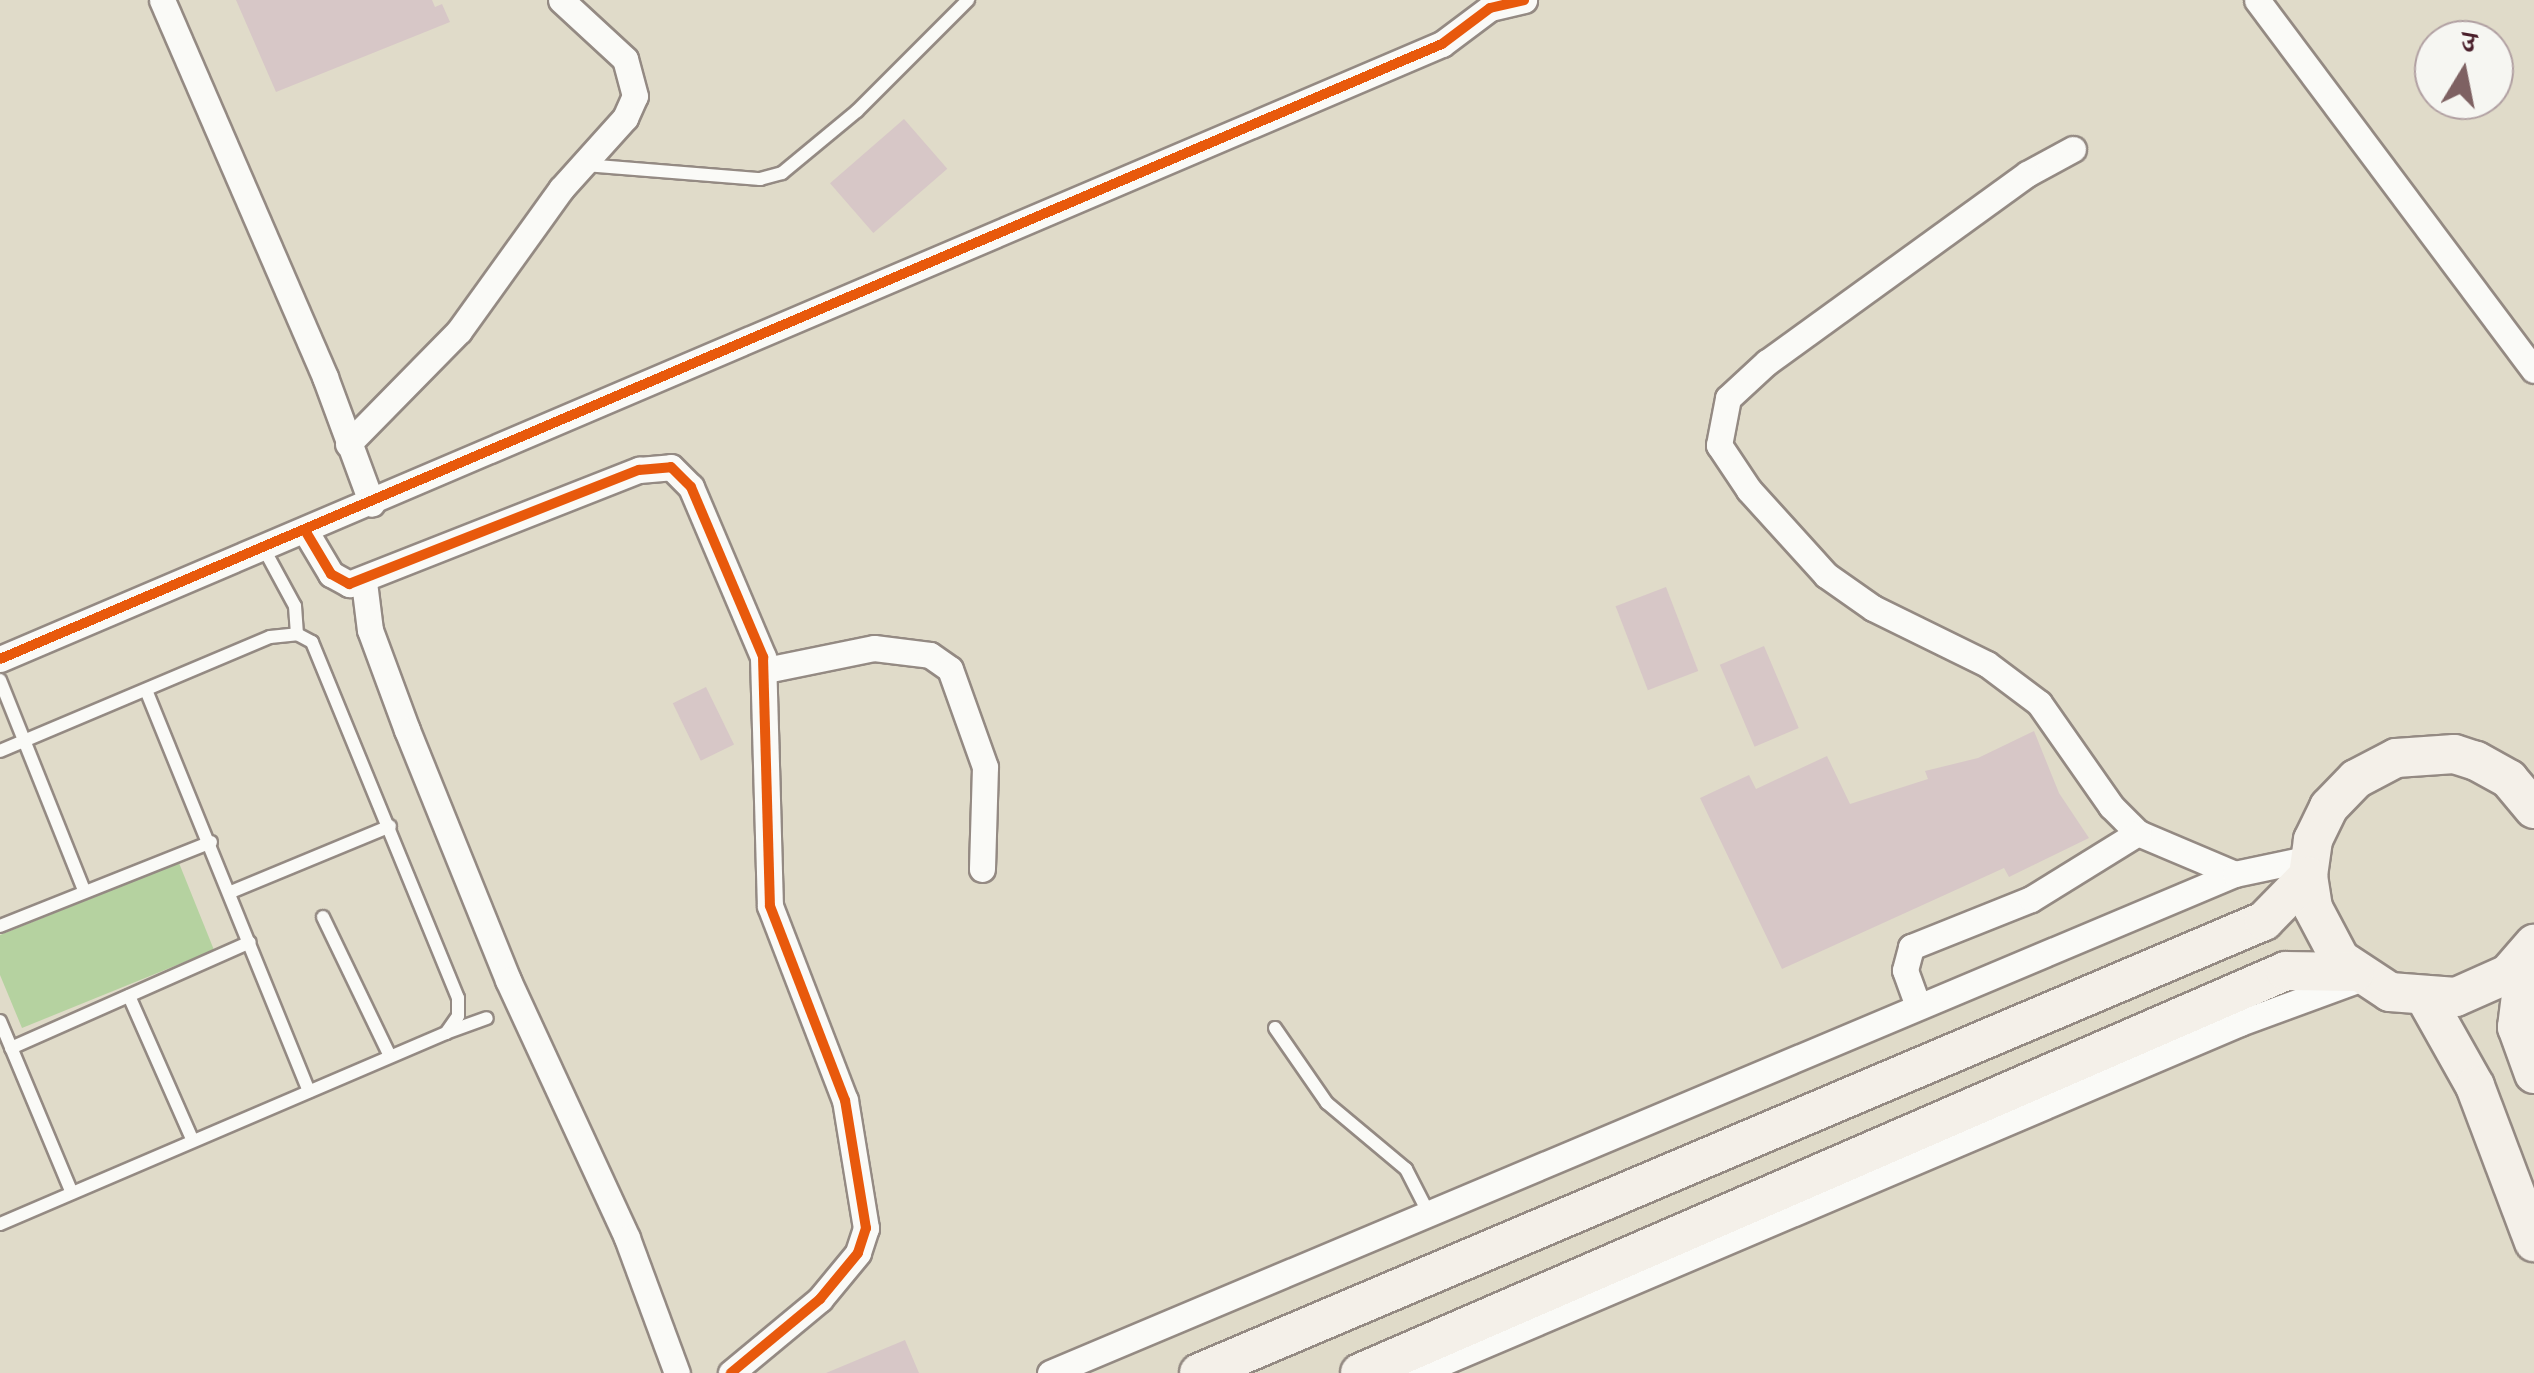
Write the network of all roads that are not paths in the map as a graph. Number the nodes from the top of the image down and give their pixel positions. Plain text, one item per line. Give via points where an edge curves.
1 (162, 0) edge
2 (561, 0) edge
3 (968, 0) edge
4 (1524, 0) edge
5 (2257, 0) edge
6 (2072, 149) dead end
7 (582, 165) junction
8 (2534, 370) edge
9 (348, 444) junction
10 (372, 504) junction
11 (306, 532) junction
12 (264, 549) junction
13 (364, 582) junction
14 (296, 634) junction
15 (0, 658) edge
16 (766, 670) junction
17 (0, 680) edge
18 (146, 690) junction
19 (24, 741) junction
20 (0, 752) edge
21 (2534, 809) edge
22 (390, 826) junction
23 (2138, 833) junction
24 (211, 842) junction
25 (2310, 866) junction
26 (982, 870) dead end
27 (2235, 874) junction
28 (84, 890) junction
29 (231, 892) junction
30 (323, 917) dead end
31 (0, 926) edge
32 (250, 942) junction
33 (2530, 950) edge
34 (2360, 975) junction
35 (129, 996) junction
36 (2426, 999) junction
37 (1918, 1006) junction
38 (486, 1018) dead end
39 (0, 1021) edge
40 (1275, 1028) dead end
41 (446, 1032) junction
42 (11, 1048) junction
43 (390, 1056) junction
44 (2534, 1074) edge
45 (309, 1091) junction
46 (194, 1141) junction
47 (72, 1193) junction
48 (1428, 1212) junction
49 (0, 1224) edge
50 (2534, 1242) edge
51 (677, 1373) edge
52 (731, 1373) edge
53 (1050, 1373) edge
54 (1199, 1373) edge
55 (1360, 1373) edge
56 (1418, 1373) edge

1 - 9 street via 326,378
2 - 7 street via 625,59 634,77 624,118
3 - 7 lane via 857,111 782,173 760,179
4 - 10 street via 1490,8 1442,44 648,379
5 - 8 street
6 - 23 street via 1767,362 1728,398 1718,440 1741,480 1826,575 1873,608 1987,664 2048,711 2111,806
7 - 9 street via 459,330
9 - 10 street
10 - 11 street
11 - 12 street
11 - 13 street via 340,582
12 - 14 lane via 295,606
12 - 15 street
13 - 16 street via 639,470 671,467 691,487
13 - 51 street via 370,630 408,730 508,980 627,1238
14 - 18 lane via 270,638
14 - 22 lane via 321,652
16 - 26 street via 874,648 930,655 950,669 985,767
16 - 52 street via 770,906 849,1114 866,1228 858,1253 820,1300
17 - 19 lane
18 - 19 lane
18 - 24 lane
19 - 20 lane
19 - 28 lane
21 - 25 street via 2509,779 2476,760 2454,754 2396,758 2356,779 2329,807
22 - 29 lane
22 - 41 lane via 458,998 458,1016
23 - 27 street
23 - 37 street via 2031,899 1911,946 1905,970
24 - 28 lane
24 - 29 lane
25 - 27 street
25 - 34 street via 2313,908
25 - 54 street via 2264,921
27 - 37 street
28 - 31 lane
29 - 32 lane
30 - 43 lane
32 - 35 lane
32 - 45 lane
33 - 36 street via 2508,974 2456,997
33 - 44 street via 2517,1027
34 - 36 street
34 - 55 street via 2286,972
34 - 56 street
35 - 42 lane
35 - 46 lane
36 - 50 street via 2475,1086
37 - 48 street
38 - 41 lane
39 - 42 lane
40 - 48 lane via 1327,1103 1406,1169
41 - 43 lane
42 - 47 lane
43 - 45 lane
45 - 46 lane
46 - 47 lane
47 - 49 lane
48 - 53 street

